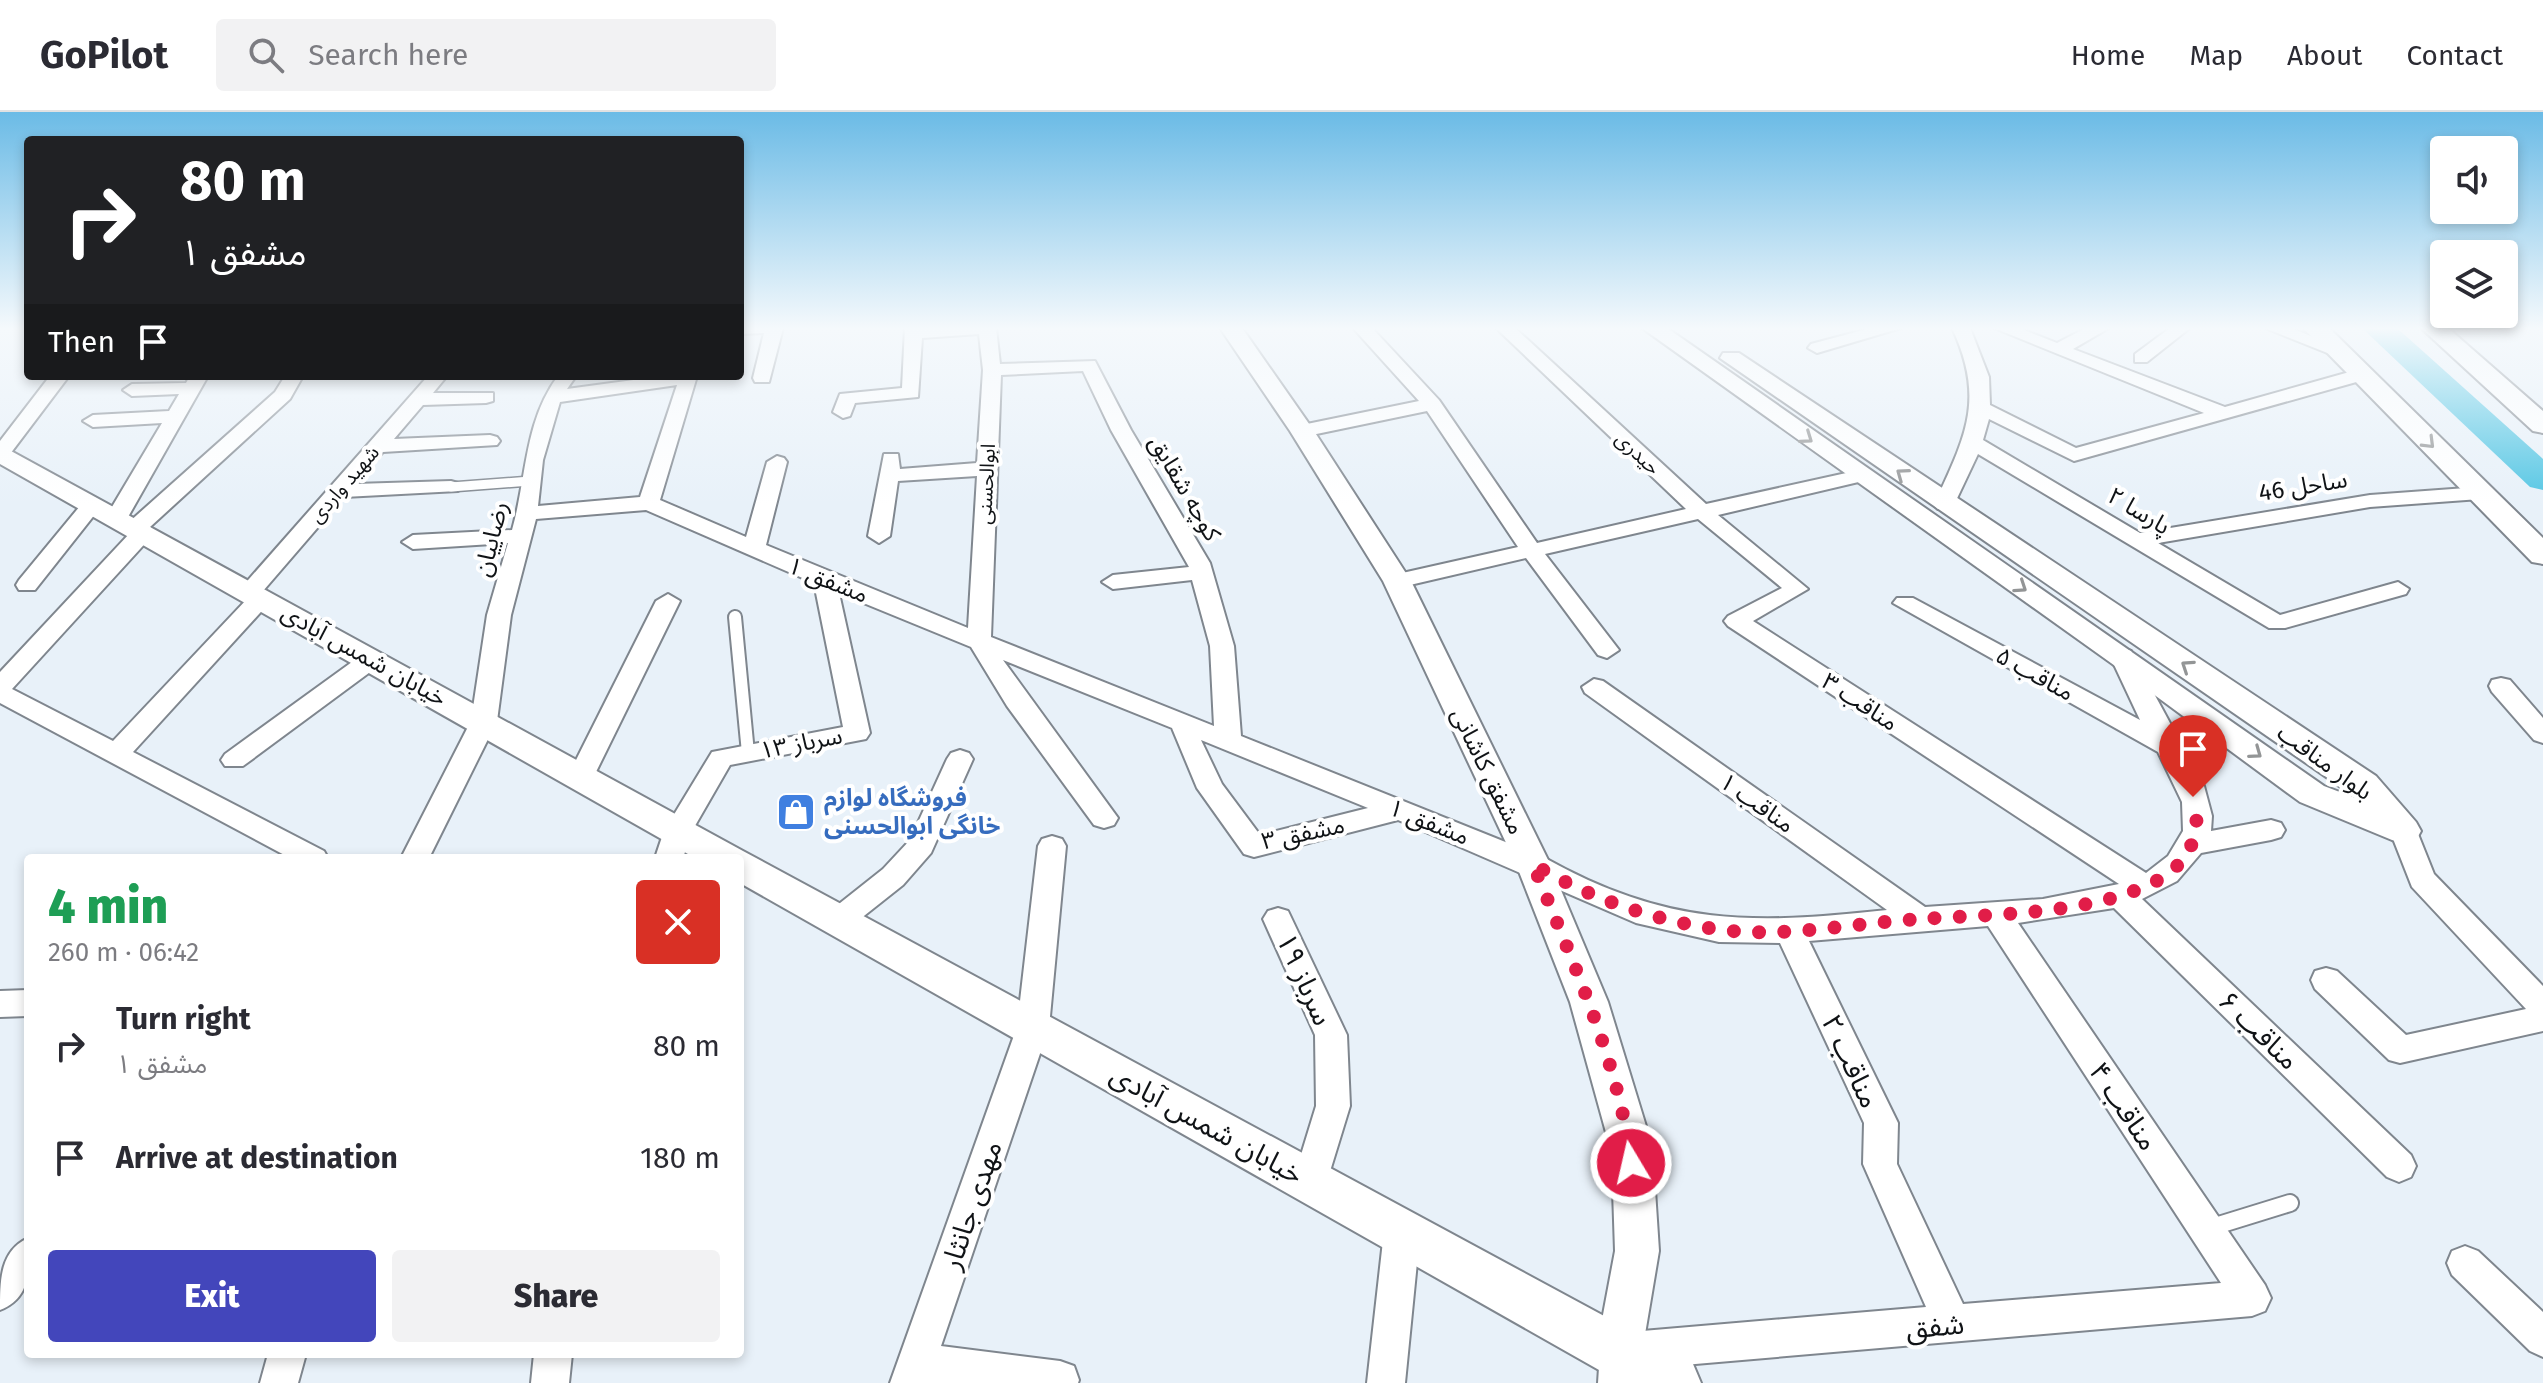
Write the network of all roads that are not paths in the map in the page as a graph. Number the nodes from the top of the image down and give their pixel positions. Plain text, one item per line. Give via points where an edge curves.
1 (51, 387) edge
2 (153, 387) edge
3 (193, 387) edge
4 (287, 387) edge
5 (428, 387) edge
6 (559, 387) edge
7 (622, 387) edge
8 (686, 387) edge
9 (911, 387) edge
10 (991, 387) edge
11 (1100, 387) edge
12 (1272, 387) edge
13 (1417, 387) edge
14 (1569, 387) edge
15 (1736, 387) edge
16 (1773, 387) edge
17 (1979, 387) edge
18 (2159, 387) edge
19 (2316, 387) edge
20 (2373, 387) edge
21 (2500, 387) edge
22 (132, 390) dead end
23 (486, 397) dead end
24 (552, 397) junction
25 (417, 399) junction
26 (1432, 404) junction
27 (1982, 408) junction
28 (843, 412) dead end
29 (2223, 413) junction
30 (175, 417) junction
31 (93, 421) dead end
32 (2543, 425) edge
33 (1302, 431) junction
34 (490, 441) dead end
35 (1975, 444) junction
36 (376, 446) junction
37 (0, 453) edge
38 (777, 462) dead end
39 (986, 469) junction
40 (1860, 476) junction
41 (530, 481) junction
42 (451, 487) joint
43 (338, 491) junction
44 (2480, 493) junction
45 (649, 503) junction
46 (1945, 505) junction
47 (1702, 512) junction
48 (527, 513) junction
49 (122, 520) junction
50 (520, 536) junction
51 (879, 536) dead end
52 (2136, 540) junction
53 (413, 542) dead end
54 (754, 549) junction
55 (1531, 550) junction
56 (2543, 555) edge
57 (1202, 572) junction
58 (825, 579) junction
59 (1397, 581) junction
60 (1113, 582) dead end
61 (27, 585) dead end
62 (2398, 589) dead end
63 (256, 595) junction
64 (668, 601) dead end
65 (1905, 603) dead end
66 (735, 617) dead end
67 (979, 640) junction
68 (1607, 650) dead end
69 (2122, 656) junction
70 (372, 659) junction
71 (2501, 686) dead end
72 (0, 687) edge
73 (1594, 687) dead end
74 (0, 693) edge
75 (484, 721) junction
76 (1182, 721) junction
77 (2543, 734) edge
78 (1228, 740) junction
79 (2165, 745) junction
80 (117, 753) junction
81 (748, 753) junction
82 (960, 759) dead end
83 (234, 760) dead end
84 (581, 776) junction
85 (1400, 810) junction
86 (1104, 818) dead end
87 (2271, 830) dead end
88 (2404, 831) junction
89 (674, 845) edge
90 (2191, 845) junction
91 (1052, 846) dead end
92 (306, 854) edge
93 (417, 854) edge
94 (711, 854) edge
95 (1533, 864) junction
96 (744, 867) edge
97 (2132, 890) junction
98 (1997, 915) junction
99 (840, 919) junction
100 (1278, 919) dead end
101 (1920, 919) junction
102 (1790, 932) junction
103 (2326, 980) dead end
104 (24, 1003) edge
105 (0, 1004) edge
106 (2543, 1006) edge
107 (2543, 1018) edge
108 (1033, 1027) junction
109 (2399, 1166) dead end
110 (1310, 1181) junction
111 (2290, 1203) dead end
112 (2206, 1229) junction
113 (1402, 1232) junction
114 (24, 1260) edge
115 (2465, 1263) dead end
116 (0, 1292) edge
117 (2252, 1298) joint
118 (1953, 1325) junction
119 (2543, 1338) edge
120 (286, 1358) edge
121 (553, 1358) edge
122 (1618, 1368) edge
123 (913, 1372) edge
124 (1060, 1380) dead end
125 (279, 1383) edge
126 (550, 1383) edge
127 (1386, 1383) edge
128 (1674, 1383) edge

1 - 37 street
2 - 22 street
3 - 30 street
4 - 49 street
5 - 25 street, شهید واردی
6 - 24 street, رضاییان
7 - 24 street
8 - 45 street
9 - 28 street via 911,393 847,398
10 - 39 street, ابوالحسنی
11 - 57 street, کوچه شقایق
12 - 33 street, مشفق کاشانی
13 - 26 street
14 - 47 street, حیدری
15 -> 40 street, بلوار مناقب
46 -> 16 street, بلوار مناقب
17 - 27 street
18 - 29 street
19 - 29 street
20 -> 44 main road
21 - 32 main road
23 - 25 street
24 - 41 street, رضاییان
25 - 36 street, شهید واردی
26 - 33 street
26 - 55 street
27 - 29 street via 2074,455
27 - 35 street
30 - 31 street
30 - 49 street
33 - 59 street, مشفق کاشانی
34 - 36 street
35 - 46 street
35 - 52 street, پارسا ۲
36 - 43 street, شهید واردی
37 - 49 main road, خیابان شمس آبادی
38 - 54 street
39 - 51 street via 889,467
39 - 67 street, ابوالحسنی
40 - 47 street
40 -> 69 street, بلوار مناقب
41 - 42 lane
41 - 48 street, رضاییان
42 - 43 street
43 - 63 street, شهید واردی
44 - 52 street, ساحل 46 via 2370,501
44 - 56 main road
45 - 48 street, مشفق ۱
45 - 54 street, مشفق ۱
88 -> 46 street, بلوار مناقب via 2364,784
47 - 55 street
47 - 97 street, مناقب ۳ via 1797,589 1736,621
48 - 50 street, رضاییان
49 - 61 street
49 - 63 main road, خیابان شمس آبادی
49 - 72 street
50 - 53 street
50 - 75 street, رضاییان via 499,615
52 - 62 street, پارسا ۲ via 2277,623
54 - 58 street, مشفق ۱
55 - 59 street
55 - 68 street
57 - 60 street
57 - 78 street, کوچه شقایق via 1222,646
58 - 67 street, مشفق ۱
58 - 81 street, سرباز ۱۳ via 857,733
59 - 95 street, مشفق کاشانی
63 - 70 main road, خیابان شمس آبادی
63 - 80 street, شهید واردی
64 - 84 street
65 - 79 street, مناقب ۵
66 - 81 lane
67 - 76 street, مشفق ۱
67 - 86 street
69 - 79 street
69 -> 88 street, بلوار مناقب via 2312,794
70 - 75 main road, خیابان شمس آبادی
70 - 83 street
71 - 77 street
73 - 101 street, مناقب ۱
74 - 80 street
75 - 84 main road, خیابان شمس آبادی
75 - 93 street, رضاییان
76 - 78 street, مشفق ۱
76 - 85 street, مشفق ۳ via 1193,759 1215,800 1254,847
78 - 85 street, مشفق ۱
79 - 90 street via 2199,818
80 - 92 street
81 - 89 street, سرباز ۱۳ via 721,758
82 - 99 street via 921,846 893,877
84 - 89 main road, خیابان شمس آبادی
85 - 95 street, مشفق ۱
87 - 90 street
88 - 106 street via 2422,879
89 - 94 main road, خیابان شمس آبادی
90 - 97 street, مشفق ۱ via 2162,878
91 - 108 street, مهدی جانثار
95 - 102 street, مشفق ۱ via 1574,889 1622,907 1718,929
95 - 122 street, مشفق کاشانی via 1589,1002 1628,1136 1637,1251
96 - 99 main road, خیابان شمس آبادی
97 - 98 street, مشفق ۱
97 - 109 street, مناقب ۶
98 - 101 street, مشفق ۱
98 - 112 street, مناقب ۴
99 - 108 main road, خیابان شمس آبادی
100 - 110 street, سرباز ۱۹ via 1331,1035 1333,1106
101 - 102 street, مشفق ۱
102 - 118 street, مناقب ۲ via 1881,1123 1880,1164
103 - 107 street via 2400,1050
104 - 105 street
108 - 110 main road, خیابان شمس آبادی
108 - 123 street, مهدی جانثار
110 - 113 main road, خیابان شمس آبادی
111 - 112 lane
112 - 117 street, مناقب ۴
113 - 122 main road, خیابان شمس آبادی
113 - 127 street
114 - 116 street
115 - 119 street
117 - 118 street, شفق
118 - 122 street, شفق
120 - 125 street
121 - 126 street
122 - 128 main road, خیابان شمس آبادی
123 - 124 street

